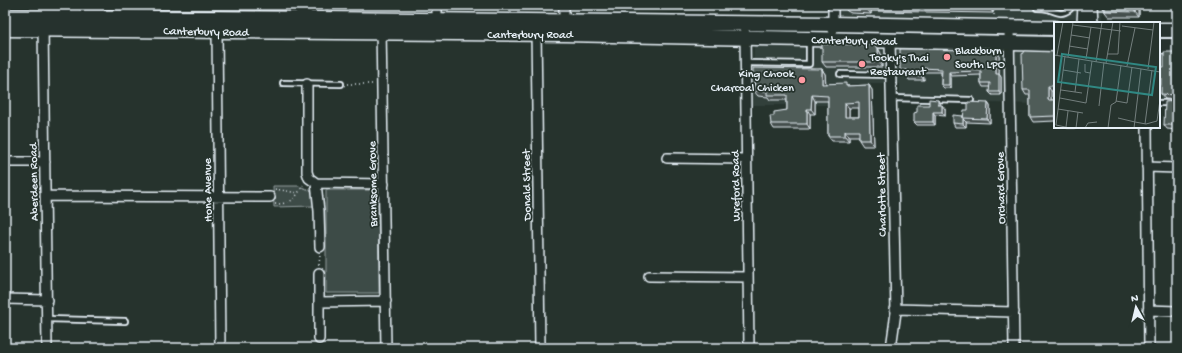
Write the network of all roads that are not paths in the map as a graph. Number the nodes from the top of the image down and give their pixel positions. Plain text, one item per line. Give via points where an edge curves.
1 (437, 5) edge
2 (564, 5) edge
3 (834, 5) edge
4 (1071, 5) edge
5 (1084, 5) edge
6 (1091, 5) edge
7 (1037, 8) dead end
8 (307, 12) edge
9 (5, 16) edge
10 (75, 17) edge
11 (1083, 22) edge
12 (1092, 22) edge
13 (43, 23) junction
14 (745, 23) junction
15 (833, 24) junction
16 (381, 26) junction
17 (437, 27) junction
18 (5, 28) edge
19 (536, 28) junction
20 (564, 28) junction
21 (1009, 28) junction
22 (1054, 28) edge
23 (1160, 30) edge
24 (1177, 30) edge
25 (217, 31) junction
26 (745, 38) junction
27 (810, 39) junction
28 (832, 40) junction
29 (890, 41) junction
30 (1009, 43) junction
31 (1054, 44) edge
32 (1160, 46) edge
33 (1177, 46) edge
34 (745, 63) junction
35 (840, 74) dead end
36 (891, 75) junction
37 (283, 83) dead end
38 (307, 84) junction
39 (342, 84) road end
40 (891, 98) junction
41 (971, 100) dead end
42 (1160, 103) edge
43 (1177, 103) edge
44 (1147, 128) edge
45 (668, 158) dead end
46 (746, 159) junction
47 (5, 162) edge
48 (45, 162) junction
49 (1147, 167) junction
50 (1177, 168) edge
51 (312, 181) junction
52 (384, 184) junction
53 (45, 196) junction
54 (220, 197) junction
55 (270, 197) road end
56 (320, 247) road end
57 (319, 273) road end
58 (649, 276) dead end
59 (748, 277) junction
60 (5, 299) edge
61 (47, 300) junction
62 (386, 301) junction
63 (319, 302) junction
64 (896, 309) junction
65 (1148, 310) junction
66 (1177, 311) edge
67 (1014, 312) junction
68 (47, 319) junction
69 (125, 321) dead end
70 (319, 339) dead end
71 (47, 348) edge
72 (220, 348) edge
73 (386, 348) edge
74 (540, 348) edge
75 (750, 348) edge
76 (891, 348) edge
77 (1014, 348) edge
78 (1149, 348) edge

1 - 17 street
2 - 20 street
3 - 15 street
4 - 7 lane via 1070,9 1062,14
5 - 11 street
6 - 12 street
8 - 10 main road, Canterbury Road
8 - 16 main road, Canterbury Road
9 - 13 main road, Canterbury Road
10 - 13 main road, Canterbury Road
10 - 25 main road, Canterbury Road
13 - 18 main road, Canterbury Road
13 - 48 street, Aberdeen Road
14 - 15 main road, Canterbury Road
14 - 20 main road, Canterbury Road
14 - 26 street, Wreford Road
15 - 21 main road, Canterbury Road
15 - 28 street
16 - 17 main road, Canterbury Road
16 - 25 main road, Canterbury Road
16 - 52 street, Branksome Grove
17 - 19 main road, Canterbury Road
19 - 20 main road, Canterbury Road
19 - 74 street, Donald Street
20 - 26 main road, Canterbury Road
21 - 22 main road, Canterbury Road
21 - 30 street, Orchard Grove
23 - 24 main road
25 - 54 street, Hone Avenue
26 - 27 main road, Canterbury Road
26 - 34 street, Wreford Road
27 - 28 main road, Canterbury Road
27 - 34 lane via 809,64
28 - 29 main road, Canterbury Road
29 - 30 main road, Canterbury Road
29 - 36 street, Charlotte Street
30 - 31 main road, Canterbury Road
30 - 67 street, Orchard Grove
32 - 33 main road
34 - 46 street, Wreford Road
35 - 36 lane
36 - 40 street, Charlotte Street
37 - 38 lane
38 - 39 lane
38 - 51 street via 307,172
40 - 41 lane
40 - 64 street, Charlotte Street
42 - 43 lane
44 - 49 street
45 - 46 street
46 - 59 street, Wreford Road
47 - 48 street
48 - 53 street, Aberdeen Road
49 - 50 street
49 - 65 street
51 - 52 street
51 - 56 street via 319,211
52 - 62 street, Branksome Grove
53 - 54 street
53 - 61 street, Aberdeen Road
54 - 55 street
54 - 72 street, Hone Avenue
57 - 63 street
58 - 59 street
59 - 75 street, Wreford Road
60 - 61 street
61 - 68 street, Aberdeen Road
62 - 63 street
62 - 73 street, Branksome Grove
63 - 70 street
64 - 67 street
64 - 76 street, Charlotte Street
65 - 66 street
65 - 78 street
67 - 77 street, Orchard Grove
68 - 69 lane
68 - 71 street, Aberdeen Road

